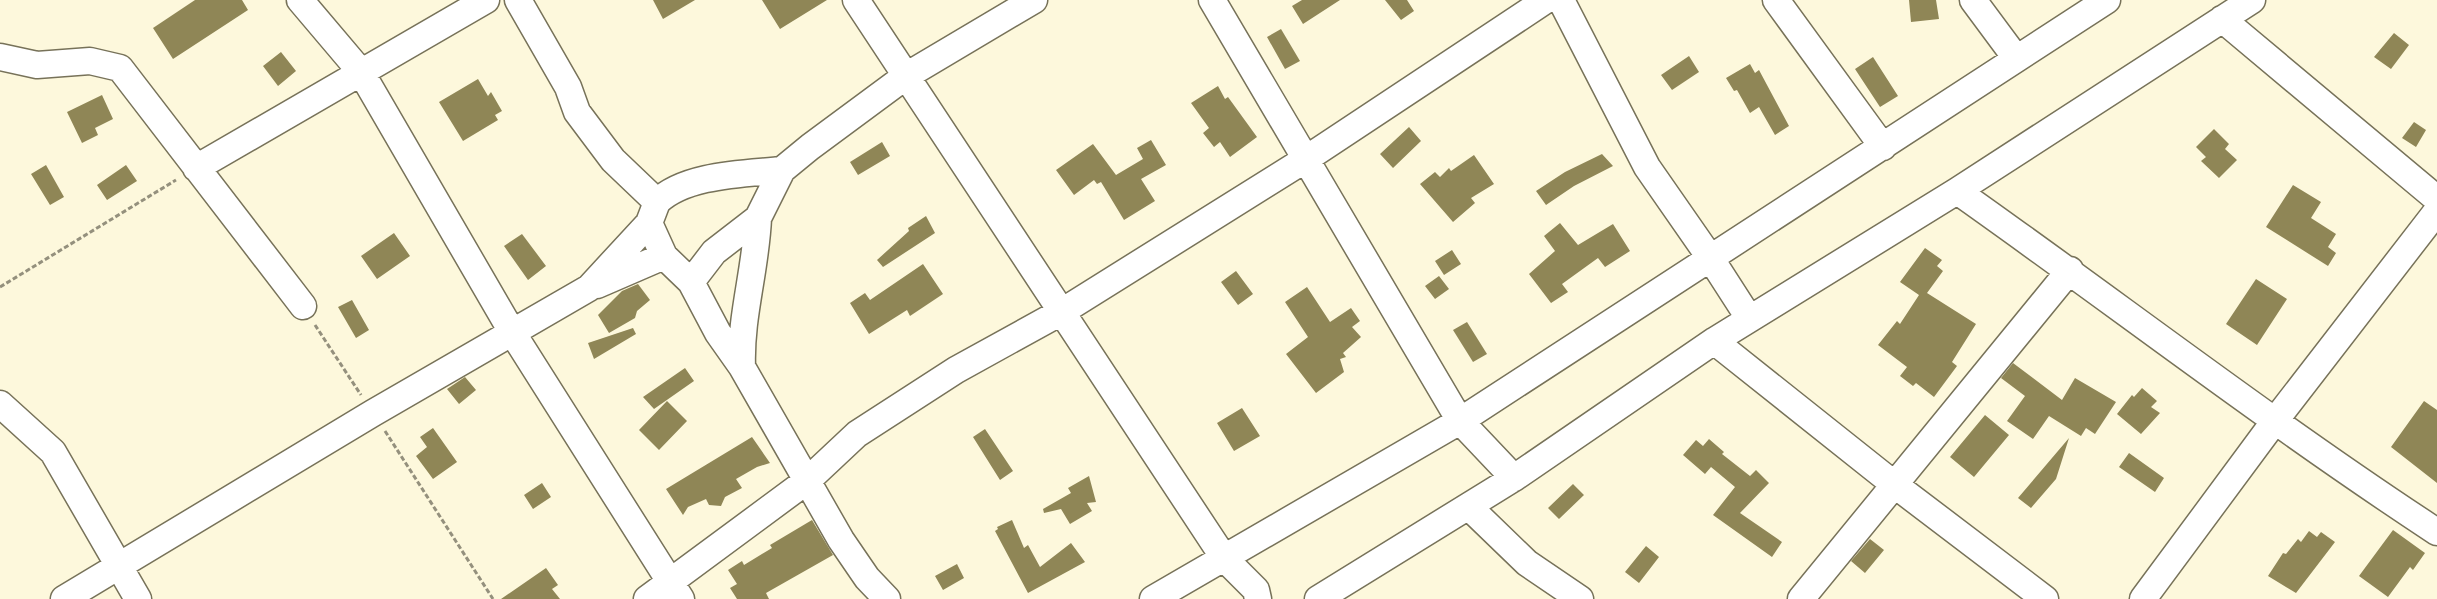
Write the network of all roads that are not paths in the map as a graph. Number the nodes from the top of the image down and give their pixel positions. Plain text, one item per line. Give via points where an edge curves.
1 (300, 0) edge
2 (486, 0) edge
3 (518, 0) edge
4 (856, 0) edge
5 (1034, 0) edge
6 (1212, 0) edge
7 (1546, 0) edge
8 (1561, 0) edge
9 (1776, 0) edge
10 (1973, 0) edge
11 (2107, 0) edge
12 (2252, 0) edge
13 (2222, 19) junction
14 (0, 57) edge
15 (2016, 58) junction
16 (361, 72) junction
17 (906, 76) junction
18 (1884, 147) junction
19 (1306, 160) junction
20 (196, 168) junction
21 (782, 170) junction
22 (1957, 191) junction
23 (2437, 199) edge
24 (2437, 211) edge
25 (653, 212) junction
26 (758, 218) junction
27 (664, 256) junction
28 (1712, 259) junction
29 (2070, 270) junction
30 (691, 282) junction
31 (589, 288) junction
32 (303, 306) road end
33 (1063, 311) junction
34 (1749, 318) junction
35 (512, 332) junction
36 (1714, 340) junction
37 (742, 367) junction
38 (0, 404) edge
39 (1460, 421) junction
40 (2274, 422) junction
41 (1514, 478) junction
42 (808, 480) junction
43 (1895, 485) junction
44 (1469, 507) junction
45 (2437, 532) edge
46 (1224, 558) junction
47 (120, 565) junction
48 (676, 591) edge
49 (1329, 595) edge
50 (64, 599) edge
51 (138, 599) edge
52 (647, 599) edge
53 (887, 599) edge
54 (1153, 599) edge
55 (1258, 599) edge
56 (1580, 599) edge
57 (1801, 599) edge
58 (2045, 599) edge
59 (2143, 599) edge

1 - 16 street
2 - 16 street
3 - 25 street via 568,87 577,112
4 - 17 street
5 - 17 street
6 - 19 street
7 - 19 street
8 - 28 street via 1647,167
9 - 18 street
10 - 15 street
11 - 15 street
12 - 13 street
13 - 22 street
13 - 23 street
14 - 20 street via 37,65 90,61 120,68
15 - 18 street
16 - 20 street
16 - 35 street
17 - 21 street
17 - 33 street
18 - 28 street
19 - 33 street
19 - 39 street
20 - 32 street
21 - 25 street via 702,180 665,194
21 - 26 street
22 - 29 street
22 - 34 street
24 - 40 street
25 - 27 street
25 - 31 street
26 - 30 street via 714,252
26 - 37 street via 754,264 741,337
27 - 30 street
27 - 31 street
28 - 34 street
28 - 39 street
29 - 40 street
29 - 43 street
30 - 37 street via 718,333
31 - 35 street
33 - 42 street via 956,370 857,434
33 - 46 street
34 - 36 street
35 - 47 street
35 - 48 street
36 - 41 street
36 - 43 street
37 - 42 street
38 - 47 street via 54,452
39 - 41 street
39 - 46 street
40 - 45 street
40 - 59 street
41 - 44 street
42 - 48 street
42 - 53 street via 841,540 867,578
43 - 57 street
43 - 58 street
44 - 49 street
44 - 56 street via 1527,563
46 - 54 street
46 - 55 street via 1256,590
47 - 50 street
47 - 51 street
48 - 52 street

